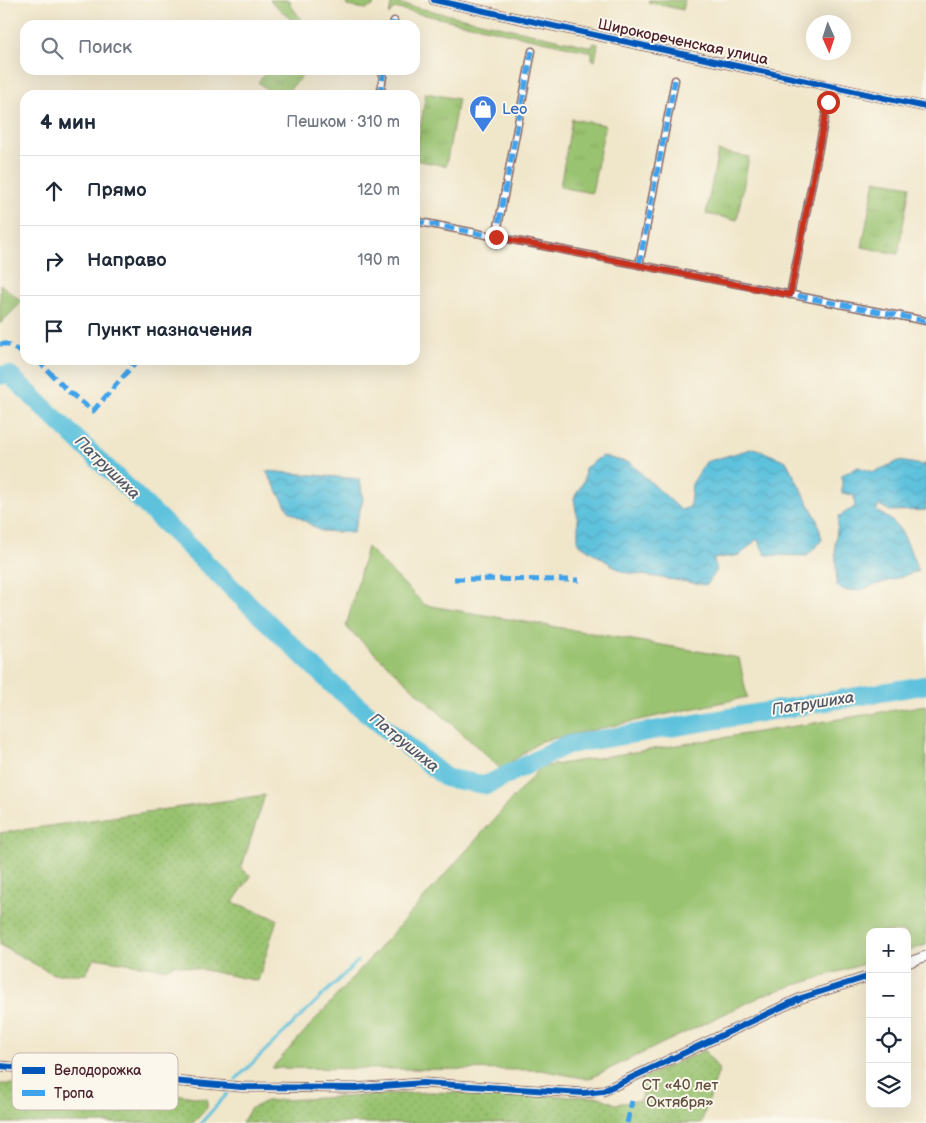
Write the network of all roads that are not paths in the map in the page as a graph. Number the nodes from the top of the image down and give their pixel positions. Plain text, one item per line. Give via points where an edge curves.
1 (434, 0) edge
2 (532, 51) dead end
3 (383, 75) edge
4 (674, 80) dead end
5 (381, 90) edge
6 (828, 102) dead end
7 (926, 108) edge
8 (420, 222) edge
9 (496, 237) junction
10 (638, 265) junction
11 (790, 295) junction
12 (926, 321) edge
13 (926, 956) edge
14 (911, 962) edge
15 (866, 977) edge
16 (178, 1082) edge

1 - 7 street, Широкореченская улица
2 - 9 street
3 - 5 street
4 - 10 street
6 - 11 street
8 - 9 street
9 - 10 street
10 - 11 street
11 - 12 street
13 - 14 street
15 - 16 street via 801,998 604,1091 583,1093 423,1083 356,1088 241,1087

